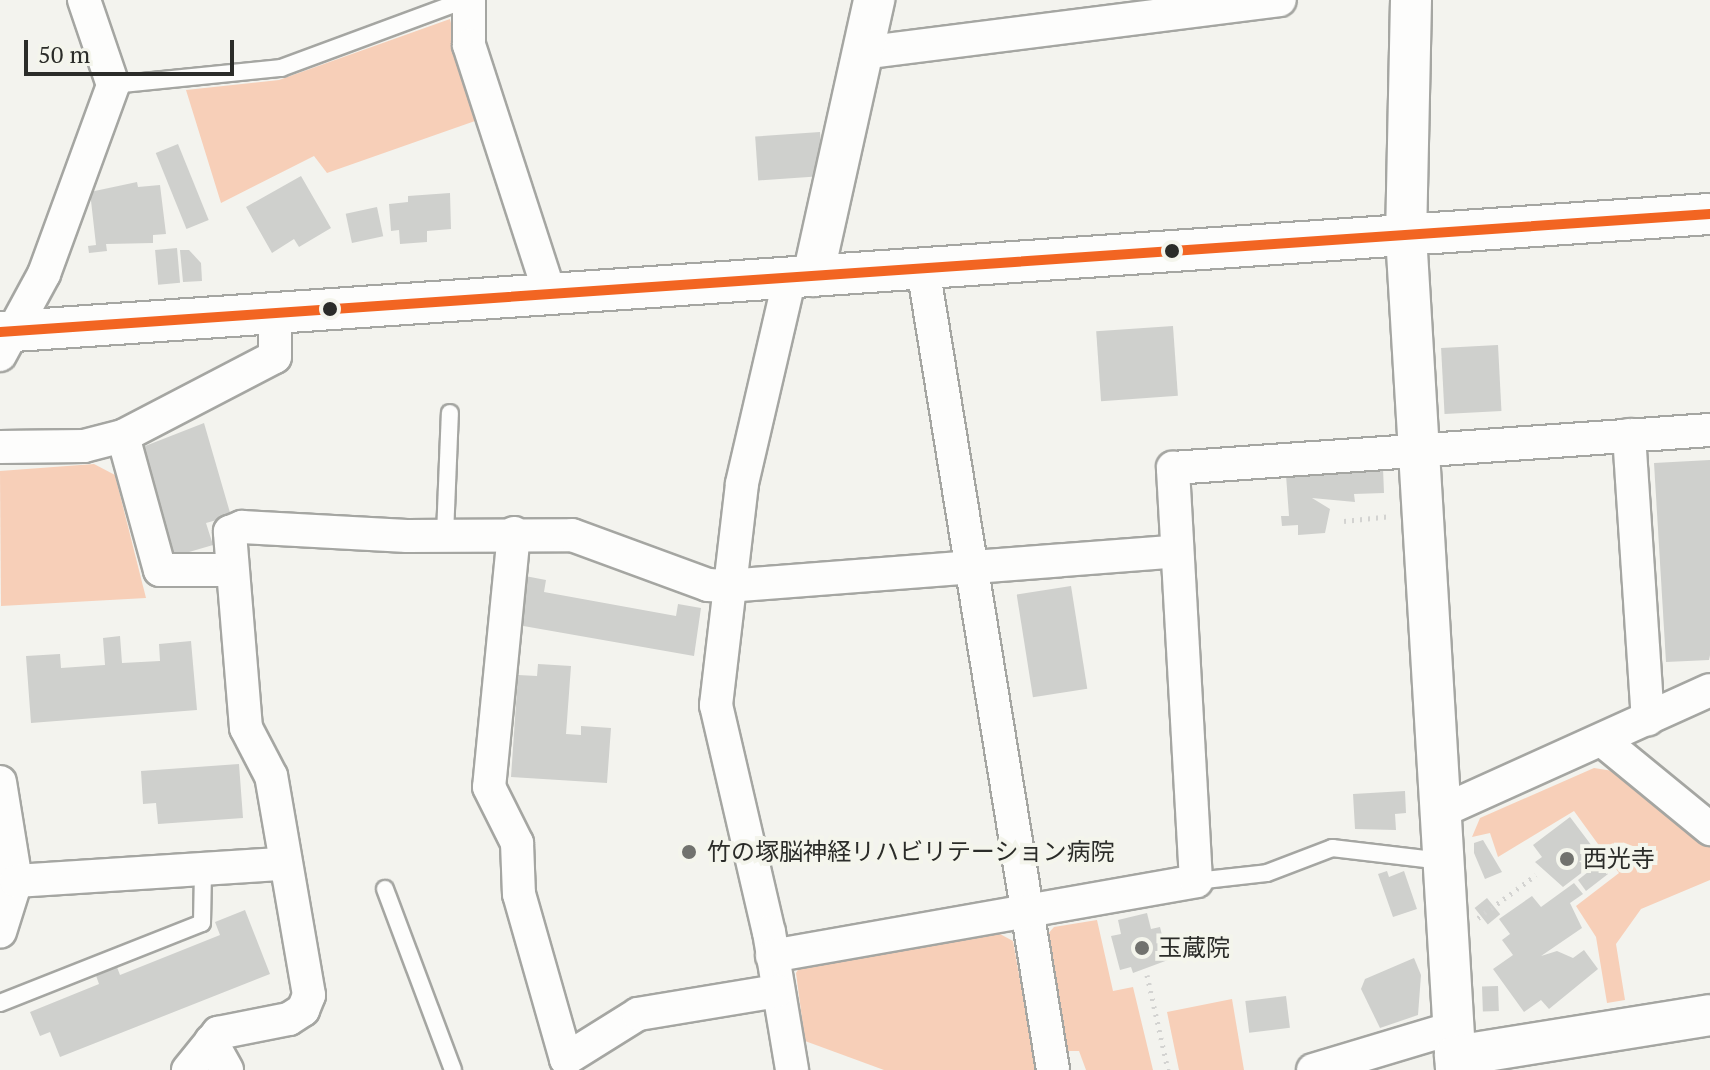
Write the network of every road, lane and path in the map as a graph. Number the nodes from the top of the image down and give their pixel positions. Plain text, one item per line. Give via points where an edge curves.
1 (84, 0) edge
2 (467, 0) edge
3 (874, 0) edge
4 (1280, 0) edge
5 (1411, 0) edge
6 (861, 53) junction
7 (113, 85) junction
8 (1710, 214) edge
9 (1406, 235) junction
10 (923, 268) junction
11 (802, 276) junction
12 (550, 294) junction
13 (275, 312) junction
14 (5, 339) edge
15 (450, 413) dead end
16 (1710, 430) edge
17 (1629, 435) junction
18 (123, 436) junction
19 (0, 447) edge
20 (1417, 450) junction
21 (1421, 513) junction
22 (1344, 521) dead end
23 (514, 533) junction
24 (445, 535) junction
25 (1177, 551) junction
26 (971, 565) junction
27 (232, 570) junction
28 (727, 586) junction
29 (1710, 690) edge
30 (1648, 719) junction
31 (1603, 741) junction
32 (1, 794) edge
33 (1440, 812) junction
34 (1710, 829) edge
35 (1442, 861) junction
36 (282, 864) junction
37 (203, 871) junction
38 (1536, 875) dead end
39 (16, 881) junction
40 (1196, 881) junction
41 (385, 889) dead end
42 (1026, 909) junction
43 (1468, 926) dead end
44 (0, 932) edge
45 (772, 956) junction
46 (1147, 975) dead end
47 (777, 991) junction
48 (0, 1003) edge
49 (1710, 1015) edge
50 (211, 1041) junction
51 (1455, 1052) edge
52 (564, 1064) edge
53 (188, 1070) edge
54 (227, 1070) edge
55 (453, 1070) edge
56 (792, 1070) edge
57 (1053, 1070) edge
58 (1168, 1070) edge
59 (1313, 1070) edge

1 - 7 street
2 - 7 lane via 281,68
2 - 12 street via 469,45
3 - 6 street
4 - 6 street
5 - 9 street
6 - 11 street
7 - 14 street via 44,274
8 - 9 street
9 - 10 street
9 - 20 street
10 - 11 street
10 - 26 street
11 - 12 street
11 - 28 street via 742,484
12 - 13 street
13 - 14 street
13 - 18 street via 275,357
15 - 24 lane
16 - 17 street
17 - 20 street
17 - 30 street
18 - 19 street via 84,446
18 - 27 street via 160,570
20 - 21 street
20 - 25 street via 1173,468
21 - 22 path
21 - 33 street
23 - 24 street
23 - 28 street via 572,535 708,585
23 - 52 street via 489,787 517,843 519,894
24 - 27 street via 242,527 230,532
25 - 26 street
25 - 40 street
26 - 28 street
26 - 42 street
27 - 36 street via 246,728 271,776
28 - 45 street via 716,705 720,741
29 - 30 street
30 - 31 street
31 - 33 street
31 - 34 street
32 - 39 street
33 - 35 street
35 - 40 lane via 1332,848 1267,873
35 - 51 street
36 - 37 street
36 - 50 street via 292,878 307,962 303,1010 289,1019 238,1025
37 - 39 street
37 - 48 lane via 202,923
38 - 43 path
39 - 44 street
40 - 42 street
41 - 55 lane
42 - 45 street
42 - 57 street
45 - 47 street
46 - 58 path
47 - 52 street via 638,1014
47 - 56 street
49 - 51 street
50 - 53 street
50 - 54 street
51 - 59 street

